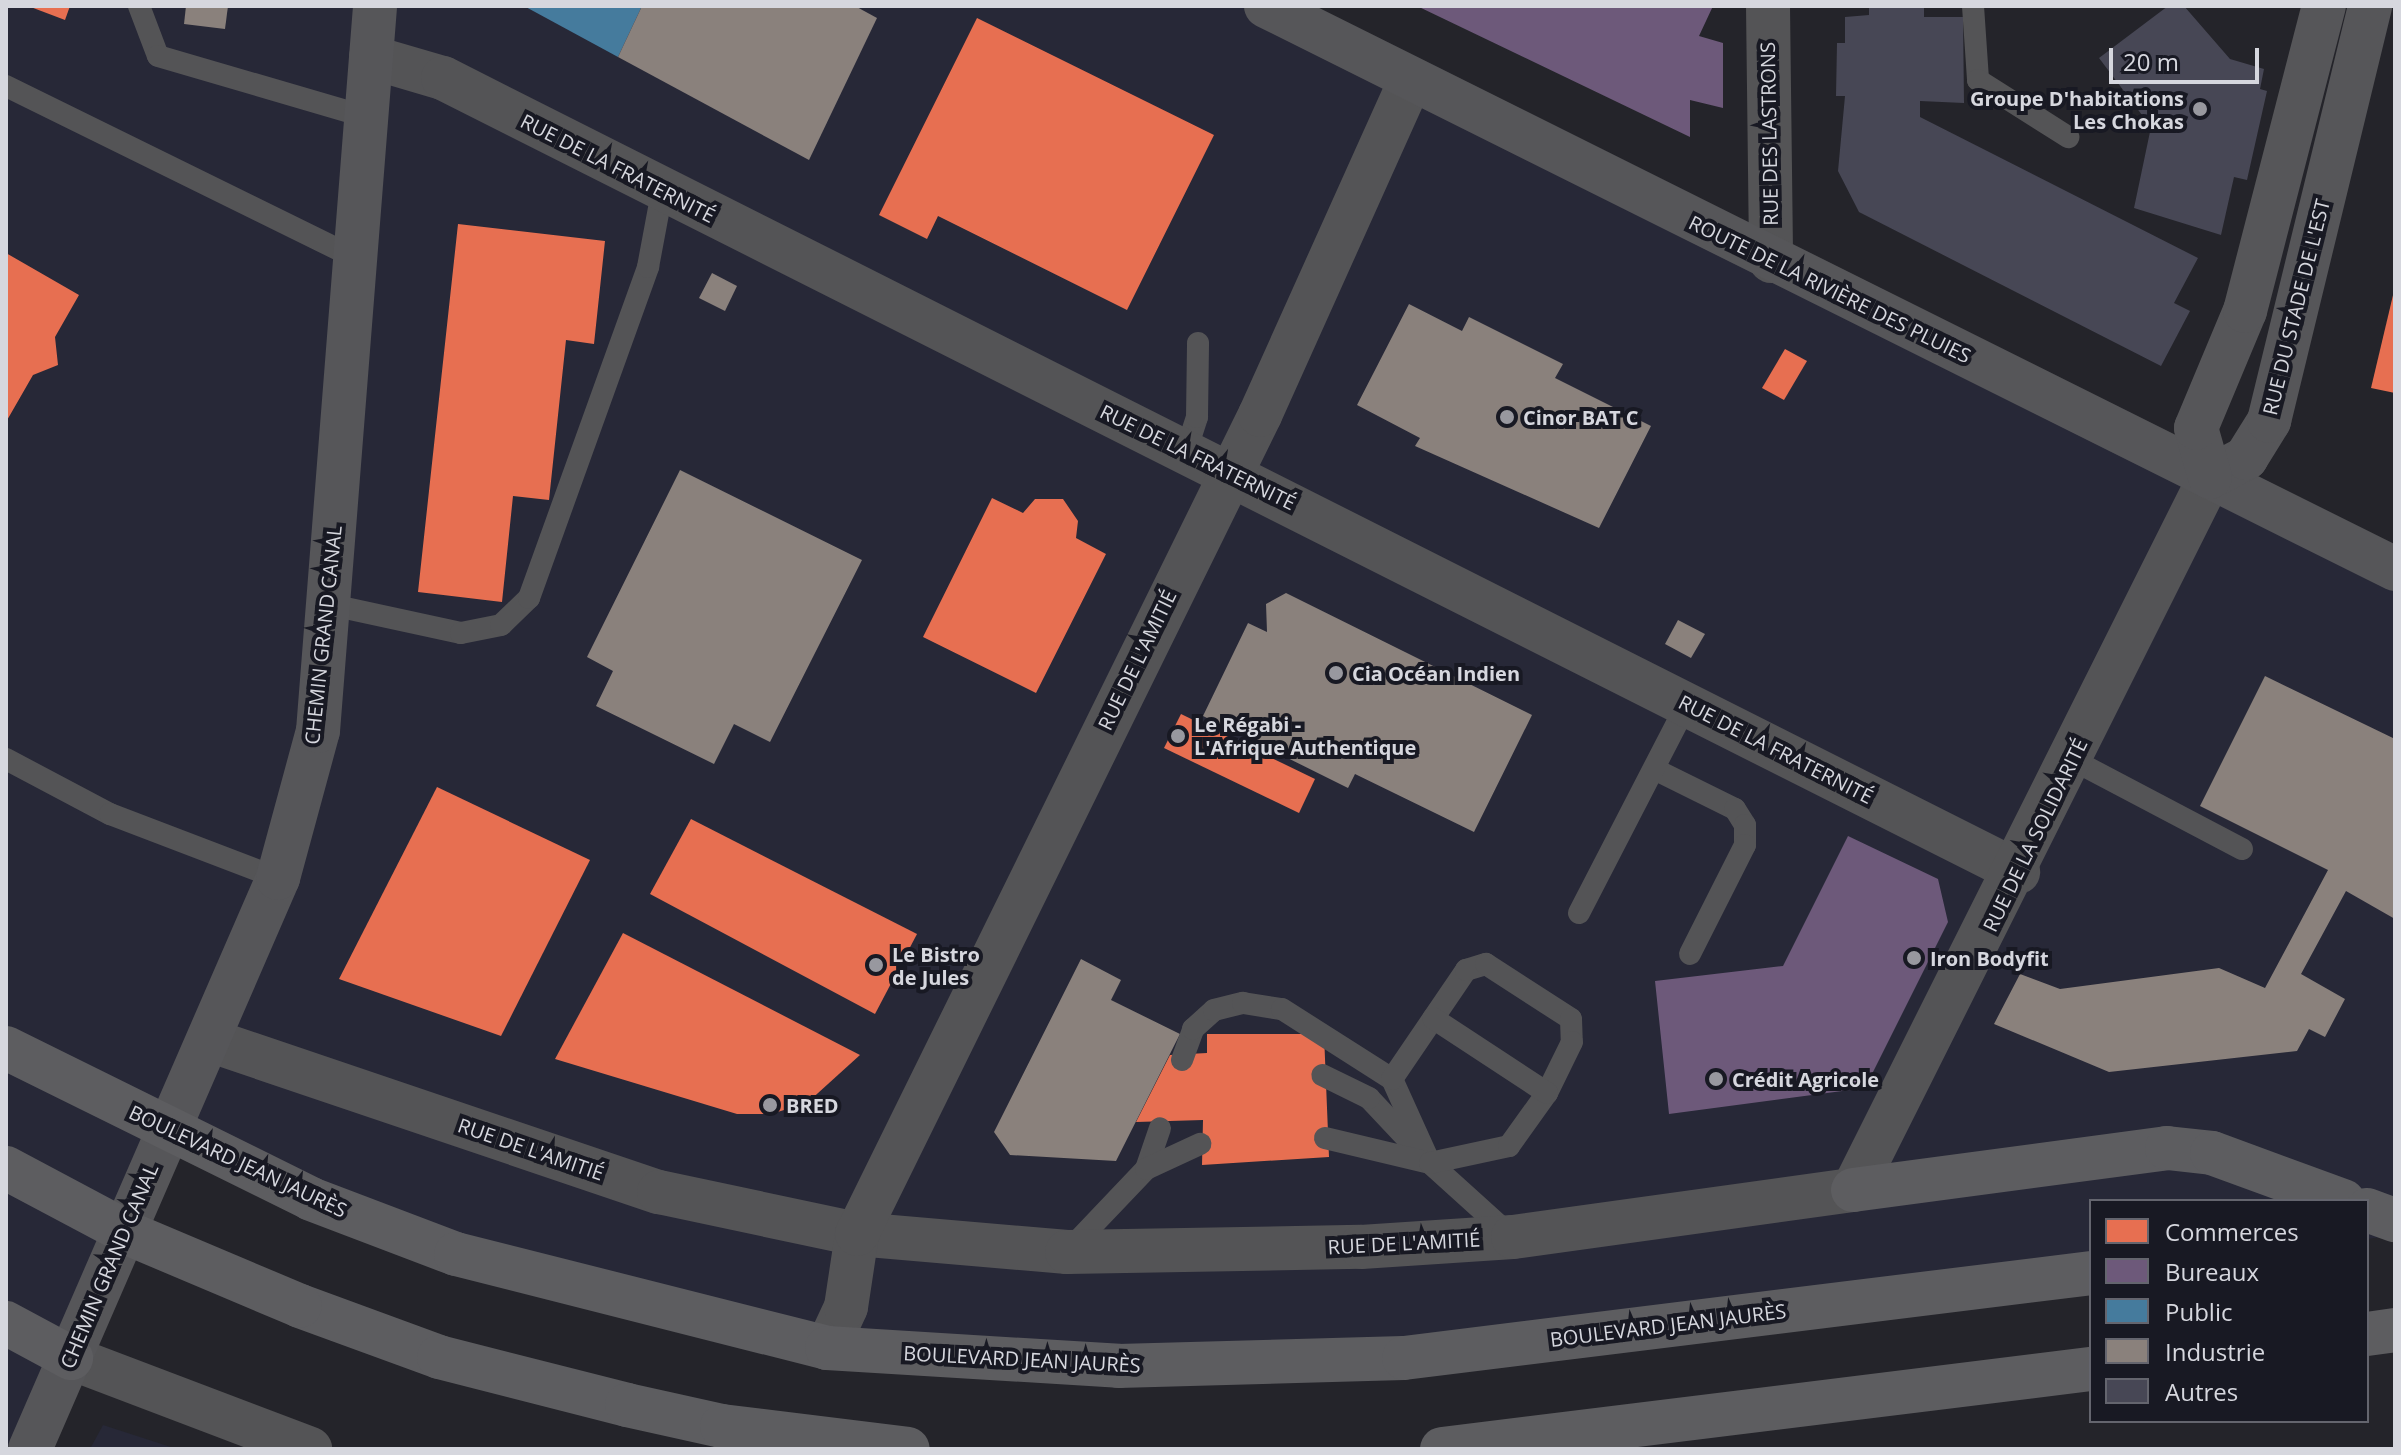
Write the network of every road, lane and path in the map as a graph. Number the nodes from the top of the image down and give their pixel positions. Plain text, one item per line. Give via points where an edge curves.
1 (139, 6) edge
2 (375, 6) edge
3 (1266, 6) edge
4 (1768, 6) edge
5 (1973, 6) edge
6 (2324, 6) edge
7 (2370, 6) edge
8 (371, 57) junction
9 (1409, 83) junction
10 (6, 86) edge
11 (366, 117) junction
12 (2068, 137) dead end
13 (662, 192) junction
14 (356, 258) junction
15 (1771, 261) junction
16 (1198, 343) dead end
17 (1186, 451) junction
18 (1229, 473) junction
19 (2210, 477) junction
20 (2395, 569) edge
21 (327, 604) junction
22 (1687, 704) junction
23 (6, 759) edge
24 (2073, 760) junction
25 (1654, 769) junction
26 (2242, 849) dead end
27 (2018, 872) junction
28 (278, 878) junction
29 (1579, 913) dead end
30 (1690, 954) dead end
31 (1433, 1018) junction
32 (212, 1041) junction
33 (6, 1048) edge
34 (1182, 1060) dead end
35 (1322, 1075) dead end
36 (1392, 1079) junction
37 (1547, 1093) junction
38 (1160, 1128) dead end
39 (1325, 1138) dead end
40 (1200, 1144) dead end
41 (1430, 1163) junction
42 (6, 1168) edge
43 (1146, 1169) junction
44 (1853, 1190) junction
45 (2338, 1199) edge
46 (2369, 1211) edge
47 (2395, 1220) edge
48 (857, 1234) junction
49 (2395, 1235) edge
50 (1513, 1237) junction
51 (2369, 1239) edge
52 (1067, 1252) junction
53 (2089, 1273) edge
54 (6, 1323) edge
55 (2395, 1330) edge
56 (2369, 1334) edge
57 (827, 1348) junction
58 (71, 1358) junction
59 (2089, 1369) edge
60 (735, 1438) edge
61 (30, 1449) edge
62 (310, 1449) edge
63 (908, 1449) edge
64 (1442, 1449) edge

1 - 11 lane via 158,56
2 - 8 street, CHEMIN GRAND CANAL
3 - 9 street, ROUTE DE LA RIVIÈRE DES PLUIES
4 - 15 street, RUE DES LASTRONS
5 - 12 lane via 1978,80
6 - 19 street via 2245,311 2196,428
7 - 19 street, RUE DU STADE DE L'EST via 2269,421 2246,458
8 - 11 street, CHEMIN GRAND CANAL
8 - 13 street, RUE DE LA FRATERNITÉ via 443,78
9 - 15 street, ROUTE DE LA RIVIÈRE DES PLUIES
9 - 18 street, RUE DE L'AMITIÉ
10 - 14 lane
11 - 14 street, CHEMIN GRAND CANAL
13 - 17 street, RUE DE LA FRATERNITÉ
13 - 21 lane via 648,267 529,598 501,625 461,633
14 - 21 street, CHEMIN GRAND CANAL
15 - 19 street, ROUTE DE LA RIVIÈRE DES PLUIES via 2133,433
16 - 17 lane via 1197,417
17 - 18 street, RUE DE LA FRATERNITÉ
18 - 22 street, RUE DE LA FRATERNITÉ
18 - 48 street, RUE DE L'AMITIÉ
19 - 20 street, ROUTE DE LA RIVIÈRE DES PLUIES
19 - 24 street, RUE DE LA SOLIDARITÉ
21 - 28 street, CHEMIN GRAND CANAL via 318,731
22 - 25 lane
22 - 27 street, RUE DE LA FRATERNITÉ
23 - 28 lane via 110,814
24 - 26 lane
24 - 27 street, RUE DE LA SOLIDARITÉ
25 - 29 lane
25 - 30 lane via 1735,809 1745,825 1745,845
27 - 44 street, RUE DE LA SOLIDARITÉ
28 - 32 street, CHEMIN GRAND CANAL
31 - 36 lane
31 - 37 lane
31 - 37 lane via 1466,970 1486,964 1571,1019 1572,1042
32 - 48 street, RUE DE L'AMITIÉ via 659,1192
32 - 58 street, CHEMIN GRAND CANAL via 123,1221
33 - 57 main road, BOULEVARD JEAN JAURÈS, bridge via 311,1199 456,1254
34 - 36 lane via 1193,1029 1214,1010 1243,1003 1282,1009
35 - 41 lane via 1369,1098
36 - 41 lane
37 - 41 lane via 1509,1146
38 - 43 lane
39 - 41 lane
40 - 43 lane
41 - 50 lane
42 - 60 main road, bridge via 132,1235 300,1306 439,1357
43 - 52 lane
44 - 45 main road via 2167,1148 2212,1153
44 - 50 street, RUE DE L'AMITIÉ
46 - 47 main road
48 - 52 street, RUE DE L'AMITIÉ
48 - 57 street, RUE DE L'AMITIÉ via 846,1307
49 - 51 main road
50 - 52 street, RUE DE L'AMITIÉ
53 - 57 main road, BOULEVARD JEAN JAURÈS via 1404,1358 1118,1366
54 - 58 main road
55 - 56 main road
58 - 61 street, CHEMIN GRAND CANAL
58 - 62 street
59 - 64 main road
60 - 63 main road

